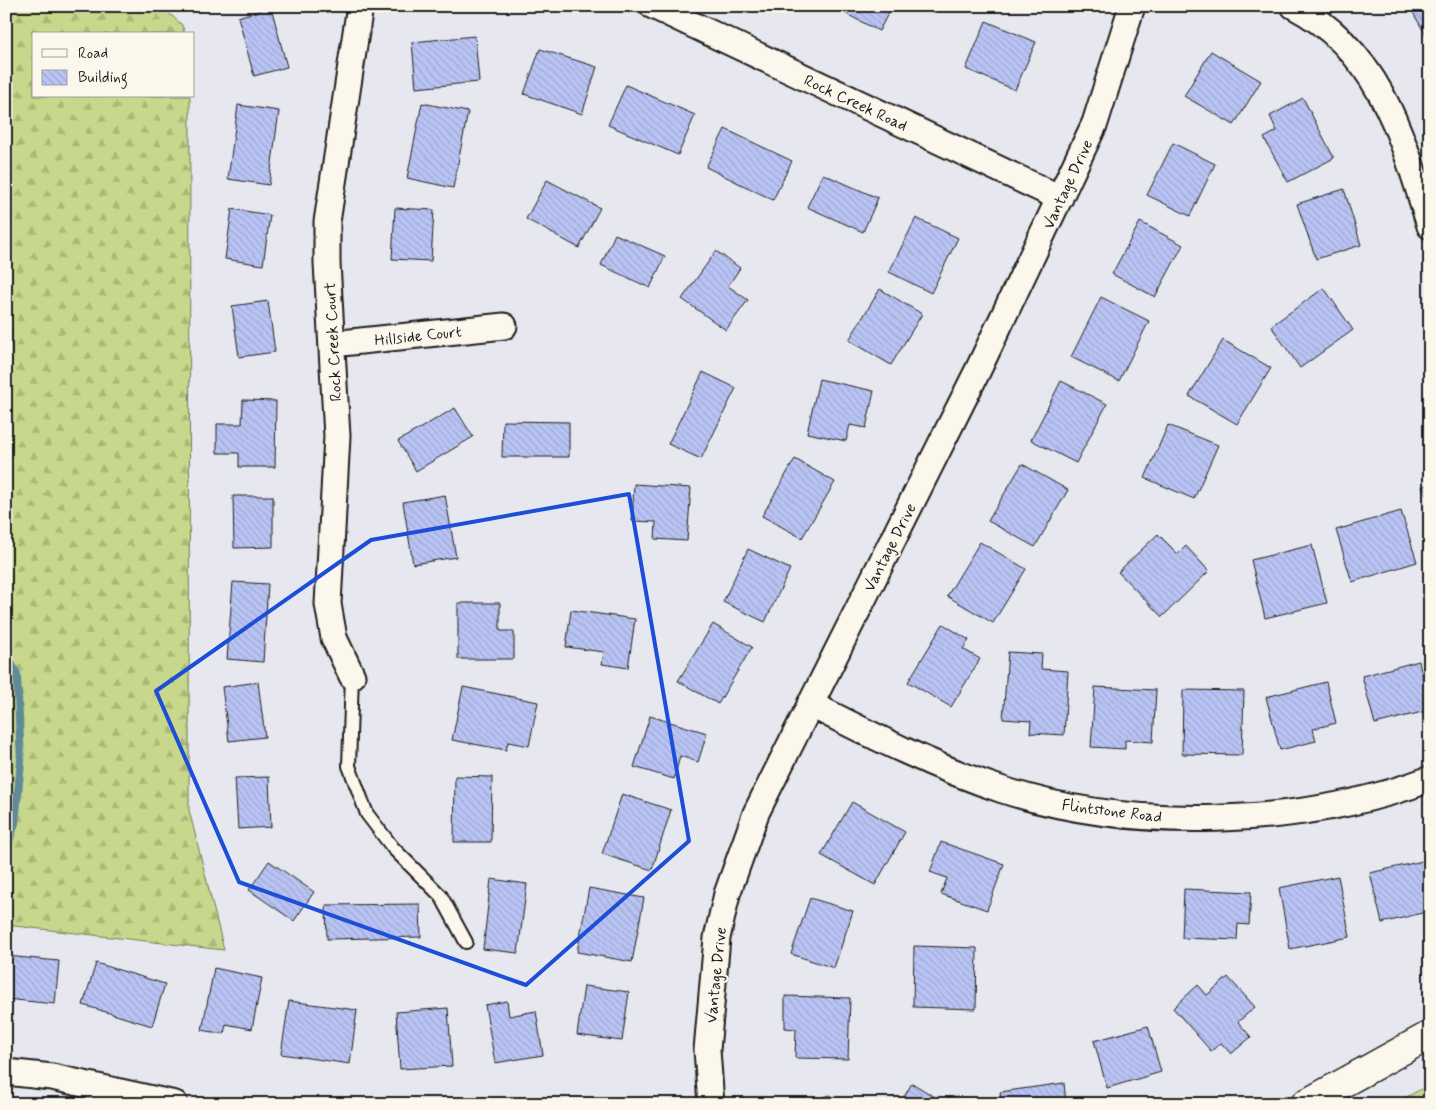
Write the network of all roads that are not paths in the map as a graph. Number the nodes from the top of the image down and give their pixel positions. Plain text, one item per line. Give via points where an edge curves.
1 (360, 6) edge
2 (653, 6) edge
3 (1132, 6) edge
4 (1294, 6) edge
5 (1060, 198) junction
6 (1430, 226) edge
7 (504, 326) dead end
8 (332, 344) junction
9 (352, 676) joint
10 (810, 704) junction
11 (1430, 779) edge
12 (466, 942) dead end
13 (1430, 1035) edge
14 (6, 1072) edge
15 (174, 1104) edge
16 (711, 1104) edge
17 (1305, 1104) edge

1 - 8 street, Rock Creek Court via 328,222
2 - 5 street, Rock Creek Road
3 - 5 street, Vantage Drive via 1095,124
4 - 6 street via 1341,41 1374,79 1398,127
5 - 10 street, Vantage Drive via 978,370
7 - 8 street, Hillside Court
8 - 9 street, Rock Creek Court via 337,436 328,604 334,638
9 - 12 lane via 349,766 367,814 393,848 441,896
10 - 11 street, Flintstone Road via 949,771 1005,791 1093,811 1204,819 1282,814 1352,802
10 - 16 street, Vantage Drive via 756,813 727,894 713,962 707,1050
13 - 17 main road
14 - 15 street via 52,1077

